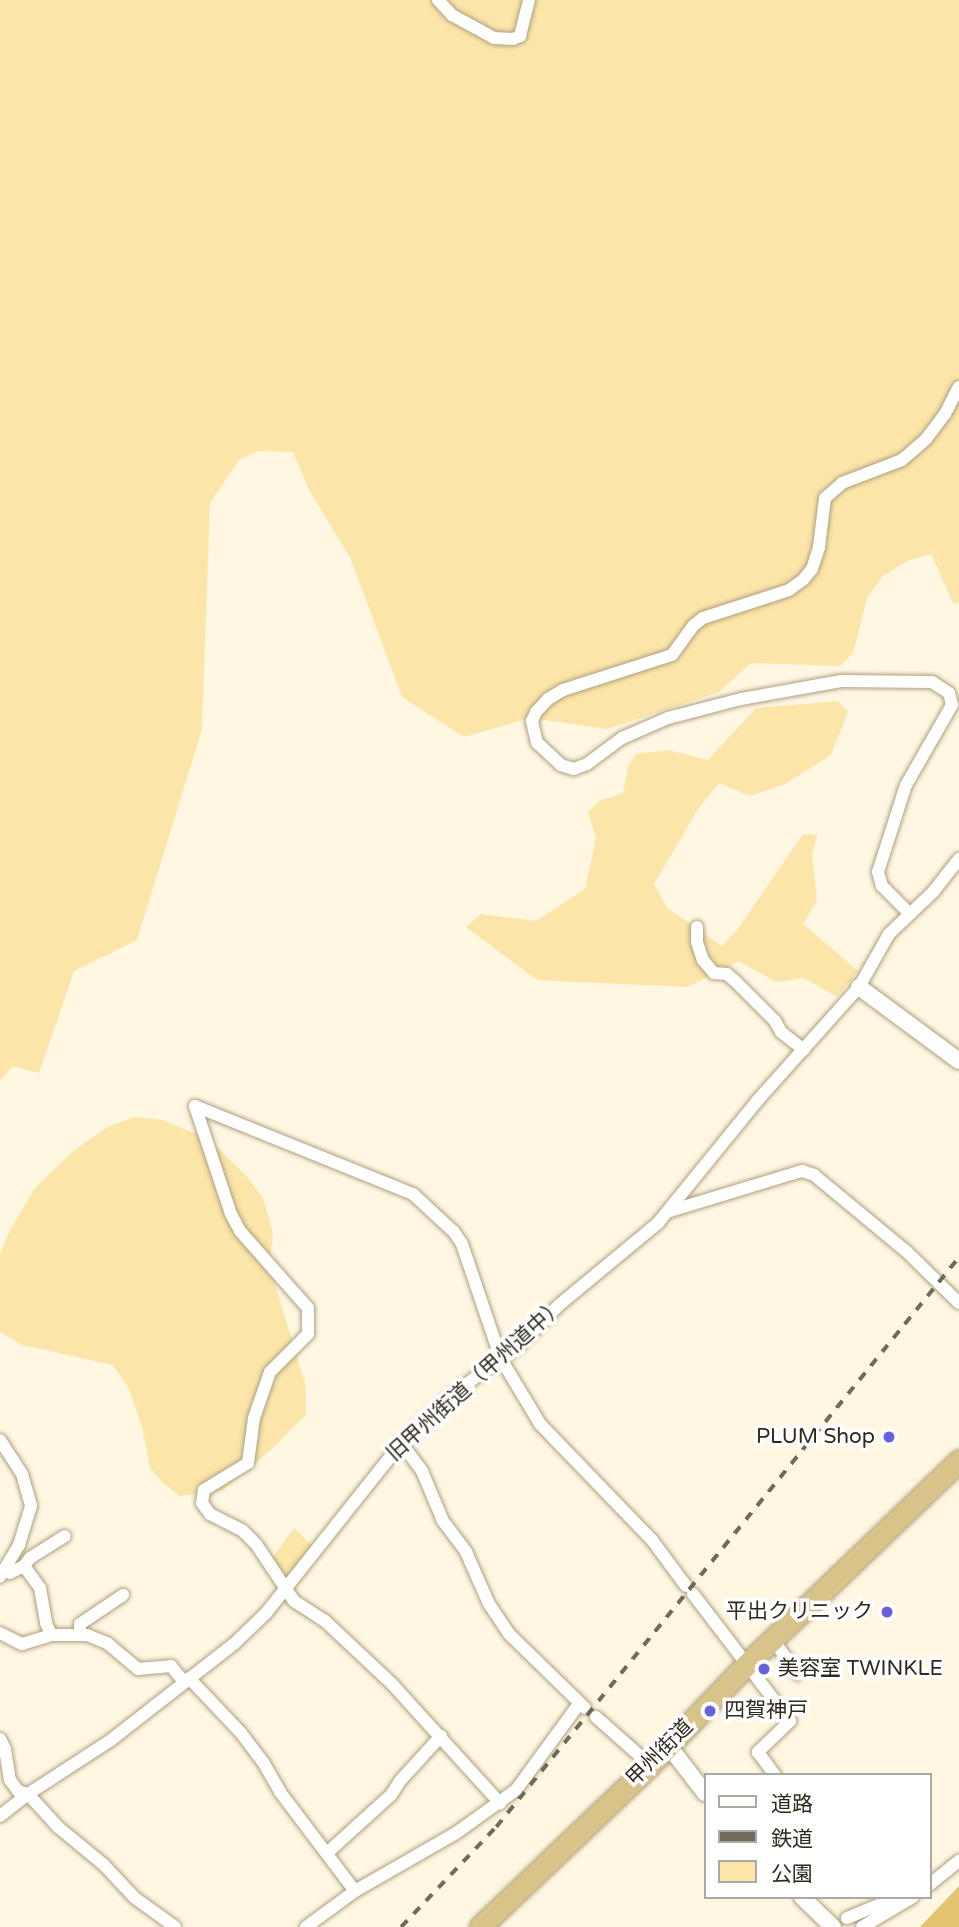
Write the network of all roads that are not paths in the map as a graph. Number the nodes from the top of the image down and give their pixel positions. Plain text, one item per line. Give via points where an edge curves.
1 (438, 0) edge
2 (528, 0) edge
3 (959, 387) edge
4 (959, 859) edge
5 (908, 912) junction
6 (697, 927) dead end
7 (859, 987) junction
8 (804, 1050) junction
9 (959, 1061) edge
10 (669, 1211) junction
11 (959, 1303) edge
12 (501, 1359) junction
13 (0, 1440) edge
14 (401, 1443) junction
15 (959, 1461) edge
16 (65, 1536) dead end
17 (24, 1566) junction
18 (2, 1574) edge
19 (284, 1587) junction
20 (123, 1595) dead end
21 (0, 1633) edge
22 (51, 1635) junction
23 (80, 1635) junction
24 (773, 1640) junction
25 (747, 1664) junction
26 (798, 1674) dead end
27 (186, 1680) junction
28 (596, 1717) dead end
29 (441, 1736) junction
30 (0, 1740) edge
31 (668, 1745) junction
32 (650, 1765) junction
33 (774, 1773) edge
34 (704, 1792) edge
35 (27, 1794) junction
36 (500, 1803) junction
37 (0, 1816) edge
38 (327, 1853) junction
39 (959, 1861) edge
40 (931, 1883) edge
41 (355, 1891) junction
42 (805, 1899) edge
43 (894, 1899) edge
44 (910, 1899) edge
45 (840, 1923) edge
46 (175, 1927) edge
47 (306, 1927) edge
48 (480, 1927) edge
49 (862, 1927) edge

1 - 2 street via 452,15 494,38 513,39 520,36
3 - 5 street via 926,439 902,460 842,483 825,498 818,547 812,569 803,580 789,590 703,618 672,655 563,690 548,699 532,721 537,743 561,765 574,769 622,738 668,718 741,699 841,681 932,681 949,693 952,705 906,785 878,872 882,886
4 - 5 street via 922,904
5 - 7 street via 889,934
6 - 8 street via 703,960 714,973 727,974
7 - 8 street
7 - 9 street
8 - 10 street
10 - 11 street, 旧甲州街道（甲州道中） via 802,1171 814,1175 906,1251
10 - 12 street, 旧甲州街道（甲州道中）
12 - 14 street, 旧甲州街道（甲州道中） via 454,1393
12 - 19 street via 462,1244 413,1194 195,1106 240,1231 308,1308 308,1334 270,1372 262,1391 248,1463 204,1490 202,1503 210,1514 242,1530 256,1544
12 - 25 street via 540,1424 652,1540
13 - 18 street via 22,1474 31,1506 19,1545
14 - 19 street, 旧甲州街道（甲州道中）
14 - 36 street via 422,1471 443,1521 466,1552 489,1604 509,1634 582,1706 516,1790
15 - 24 highway, 甲州街道
16 - 17 street
17 - 18 street
17 - 22 street via 40,1588
19 - 27 street, 旧甲州街道（甲州道中） via 266,1613 235,1643
19 - 29 street via 294,1601 341,1634
20 - 23 street via 80,1624
21 - 22 street via 22,1644
22 - 23 street
23 - 27 street via 107,1643 138,1669 171,1666
24 - 25 highway, 甲州街道
24 - 26 street
25 - 31 highway, 甲州街道
25 - 33 street via 790,1721 758,1752
27 - 35 street, 旧甲州街道（甲州道中） via 111,1740
27 - 38 street via 241,1733
28 - 32 street
29 - 36 street
29 - 38 street via 391,1795
30 - 35 street via 10,1780
31 - 32 highway, 甲州街道
31 - 34 street
32 - 48 highway, 甲州街道
35 - 37 street, 旧甲州街道（甲州道中）
35 - 46 street via 135,1898
36 - 41 street
38 - 41 street
39 - 40 street
41 - 47 street
42 - 45 street
43 - 45 street
44 - 49 street

